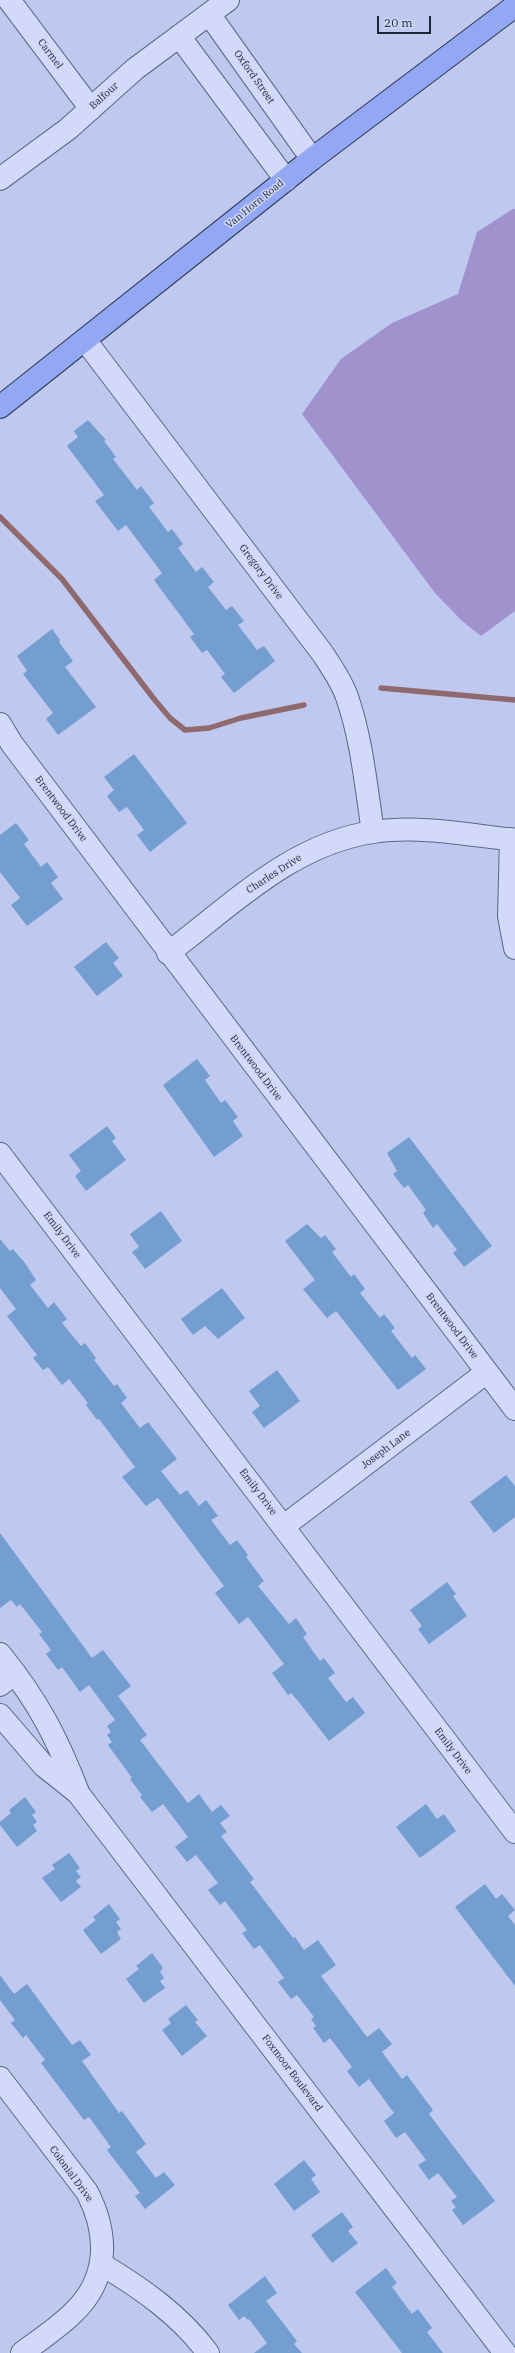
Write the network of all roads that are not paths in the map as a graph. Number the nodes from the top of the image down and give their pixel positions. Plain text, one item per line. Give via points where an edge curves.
1 (9, 0) edge
2 (228, 0) edge
3 (515, 6) edge
4 (209, 14) junction
5 (179, 36) junction
6 (90, 109) junction
7 (312, 158) junction
8 (0, 179) edge
9 (286, 180) junction
10 (85, 340) junction
11 (0, 407) edge
12 (0, 724) edge
13 (373, 832) junction
14 (513, 840) edge
15 (515, 948) edge
16 (168, 953) junction
17 (0, 1154) edge
18 (487, 1372) junction
19 (515, 1410) edge
20 (284, 1526) junction
21 (0, 1654) edge
22 (8, 1679) edge
23 (0, 1715) edge
24 (78, 1793) junction
25 (515, 1832) edge
26 (0, 2078) edge
27 (101, 2264) junction
28 (22, 2353) edge
29 (208, 2353) edge
30 (505, 2353) edge

1 - 6 street, Carmel
2 - 4 street
3 - 7 main road, Van Horn Road
4 - 5 street, Balfour
4 - 7 street, Oxford Street
5 - 6 street, Balfour via 135,69
5 - 9 street
6 - 8 street, Balfour via 68,129
7 - 9 main road, Van Horn Road
9 - 10 main road, Van Horn Road
10 - 11 main road, Van Horn Road
10 - 13 street, Gregory Drive via 337,676 347,696 356,725
12 - 16 street, Brentwood Drive via 12,744
13 - 14 street, Charles Drive via 431,830
13 - 16 street, Charles Drive via 329,844 288,863 263,879
14 - 15 street via 509,916
16 - 18 street, Brentwood Drive
17 - 20 street, Emily Drive
18 - 19 street, Brentwood Drive
18 - 20 street, Joseph Lane
20 - 25 street, Emily Drive
21 - 22 street, Foxmoor Boulevard
22 - 24 street, Foxmoor Boulevard via 41,1710 53,1731
23 - 24 street, Foxmoor Boulevard via 44,1766
24 - 30 street, Foxmoor Boulevard
26 - 27 street, Colonial Drive via 87,2192 96,2209 101,2227
27 - 28 street, Colonial Drive via 91,2292 73,2314
27 - 29 street via 159,2303

